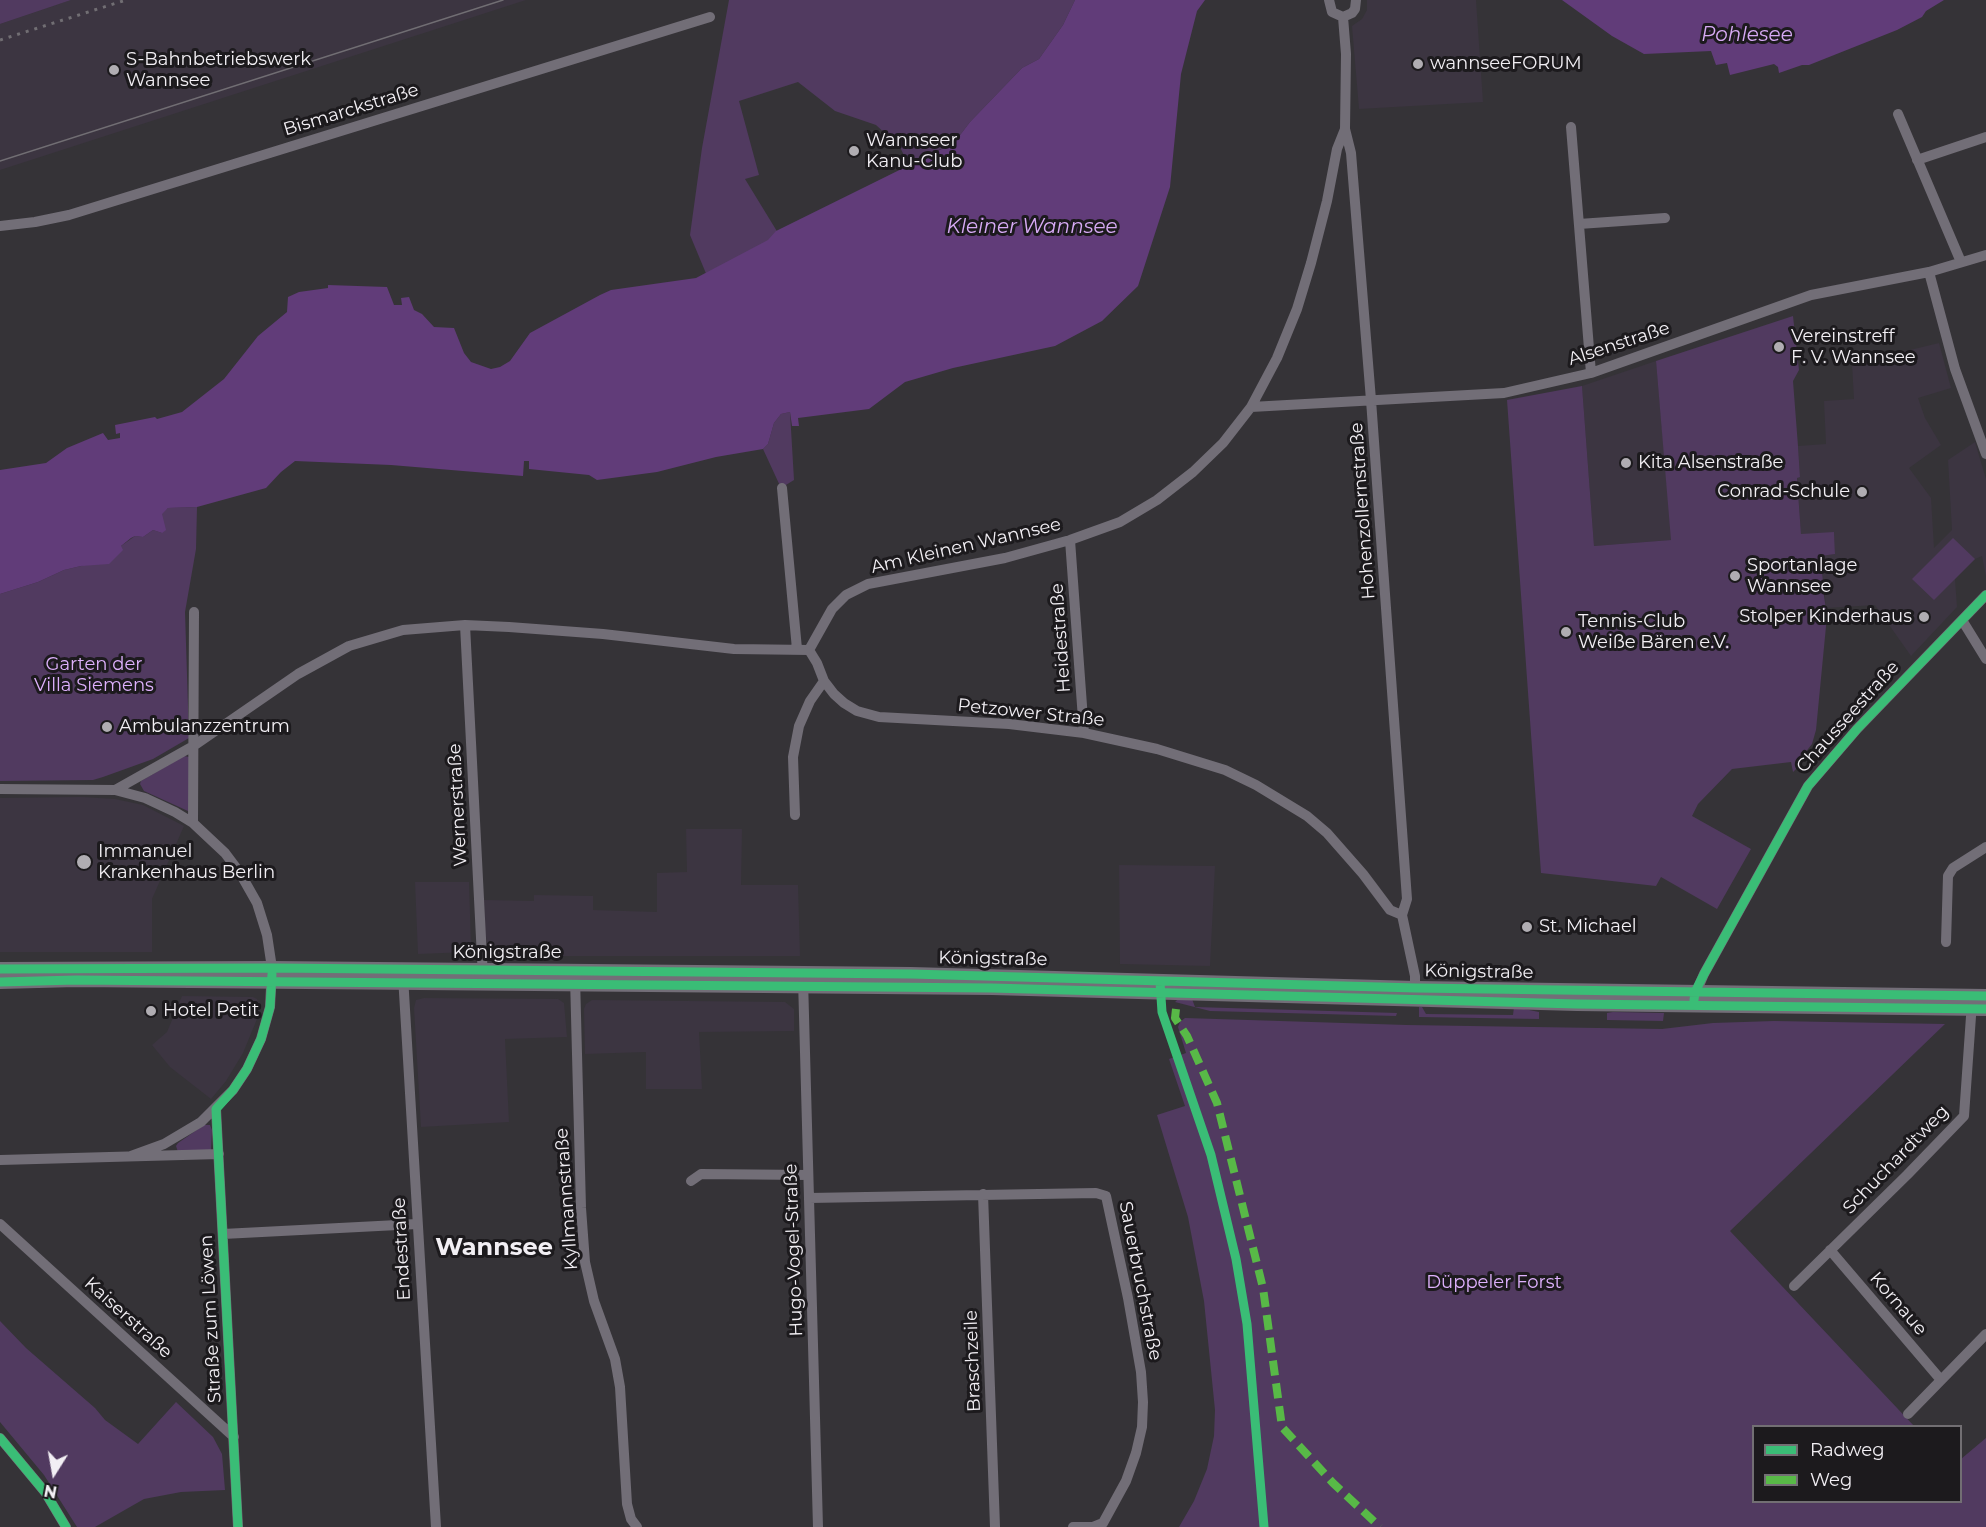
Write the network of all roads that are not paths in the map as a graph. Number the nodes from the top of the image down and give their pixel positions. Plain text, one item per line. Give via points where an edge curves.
1 (1329, 0) edge
2 (1356, 0) edge
3 (710, 17) dead end
4 (1344, 17) junction
5 (1898, 114) dead end
6 (1571, 127) dead end
7 (1344, 129) junction
8 (1986, 137) edge
9 (1917, 160) junction
10 (1665, 218) dead end
11 (1579, 224) junction
12 (0, 226) edge
13 (1986, 255) edge
14 (1961, 262) junction
15 (1929, 272) junction
16 (1591, 373) junction
17 (1371, 400) junction
18 (1251, 407) junction
19 (1986, 454) edge
20 (782, 488) dead end
21 (1070, 540) junction
22 (1986, 595) edge
23 (194, 612) dead end
24 (1962, 620) junction
25 (465, 625) junction
26 (797, 649) junction
27 (809, 650) junction
28 (1986, 658) edge
29 (824, 681) junction
30 (1084, 734) junction
31 (195, 745) junction
32 (0, 789) edge
33 (115, 790) junction
34 (795, 815) dead end
35 (193, 822) junction
36 (1986, 847) edge
37 (1402, 915) junction
38 (1946, 942) dead end
39 (0, 969) edge
40 (272, 975) junction
41 (403, 976) junction
42 (483, 977) junction
43 (575, 977) junction
44 (803, 979) junction
45 (0, 982) edge
46 (1415, 994) junction
47 (1694, 999) junction
48 (1976, 1000) edge
49 (1986, 1009) edge
50 (216, 1109) junction
51 (219, 1154) junction
52 (131, 1156) junction
53 (0, 1160) edge
54 (808, 1175) junction
55 (691, 1181) dead end
56 (983, 1194) junction
57 (809, 1198) junction
58 (0, 1224) edge
59 (417, 1224) junction
60 (223, 1234) junction
61 (1830, 1250) junction
62 (1794, 1286) dead end
63 (1986, 1334) edge
64 (1941, 1380) junction
65 (1908, 1414) dead end
66 (234, 1437) junction
67 (0, 1438) edge
68 (66, 1527) edge
69 (238, 1527) edge
70 (436, 1527) edge
71 (637, 1527) edge
72 (818, 1527) edge
73 (995, 1527) edge
74 (1073, 1527) edge

1 - 4 street via 1332,12
2 - 4 street via 1355,9
3 - 12 street, Bismarckstraße via 69,215
4 - 7 street, Hohenzollernstraße
5 - 9 street
6 - 11 street
7 - 17 street, Hohenzollernstraße via 1351,153
7 - 18 street, Am Kleinen Wannsee via 1297,309
8 - 9 street
9 - 14 street
10 - 11 street
11 - 16 street
13 - 14 street, Alsenstraße
14 - 15 street, Alsenstraße
15 - 16 street, Alsenstraße via 1810,295
15 - 19 street via 1955,369
16 - 17 street, Alsenstraße via 1504,393
17 - 18 street, Alsenstraße
17 - 37 street, Hohenzollernstraße via 1407,899
18 - 21 street, Am Kleinen Wannsee via 1223,443 1157,500 1120,522
20 - 26 street
21 - 27 street, Am Kleinen Wannsee via 1005,558 868,584 846,595 832,609
21 - 30 street, Heidestraße
22 - 24 street, Chausseestraße
23 - 31 street
24 - 28 street
24 - 47 street, Chausseestraße via 1844,742 1808,786
25 - 26 street via 603,634 734,649
25 - 31 street via 404,630 348,646 298,674
25 - 42 street, Wernerstraße
26 - 27 street
27 - 29 street, Petzower Straße
29 - 30 street, Petzower Straße via 844,703 879,717 1009,724
29 - 34 street via 799,726 793,757
30 - 37 street, Petzower Straße via 1157,748 1225,770 1285,801 1327,833 1390,910
31 - 33 street
31 - 35 street
32 - 33 street
33 - 35 street via 145,798
35 - 40 street via 225,853 249,887 263,918
36 - 38 street via 1953,868 1948,876
37 - 46 street, Hohenzollernstraße
39 - 40 main road, Königstraße
40 - 41 main road, Königstraße
40 - 45 main road, Königstraße
40 - 50 street via 270,1007 261,1039 247,1069
41 - 42 main road, Königstraße
41 - 59 street, Endestraße
42 - 43 main road, Königstraße
43 - 44 main road, Königstraße
43 - 71 street, Kyllmannstraße via 582,1241 594,1301 615,1359 627,1504
44 - 46 main road, Königstraße via 992,988
44 - 54 street, Hugo-Vogel-Straße
46 - 47 main road, Königstraße
47 - 48 main road, Königstraße
48 - 49 main road, Königstraße
48 - 61 street, Schuchardtweg via 1964,1116
50 - 51 street, Straße zum Löwen
50 - 52 street via 174,1139
51 - 52 street
51 - 60 street, Straße zum Löwen
52 - 53 street
54 - 55 street via 701,1174
54 - 57 street, Hugo-Vogel-Straße
56 - 57 street, Sauerbruchstraße
56 - 73 street, Braschzeile
56 - 74 street, Sauerbruchstraße via 1096,1192 1109,1201 1141,1372 1142,1427 1126,1482 1104,1523
57 - 72 street, Hugo-Vogel-Straße
58 - 66 street, Kaiserstraße
59 - 60 street
59 - 70 street, Endestraße
60 - 66 street, Straße zum Löwen
61 - 62 street, Schuchardtweg
61 - 64 street, Kornaue
63 - 64 street
64 - 65 street
66 - 69 street, Straße zum Löwen
67 - 68 street via 45,1492

